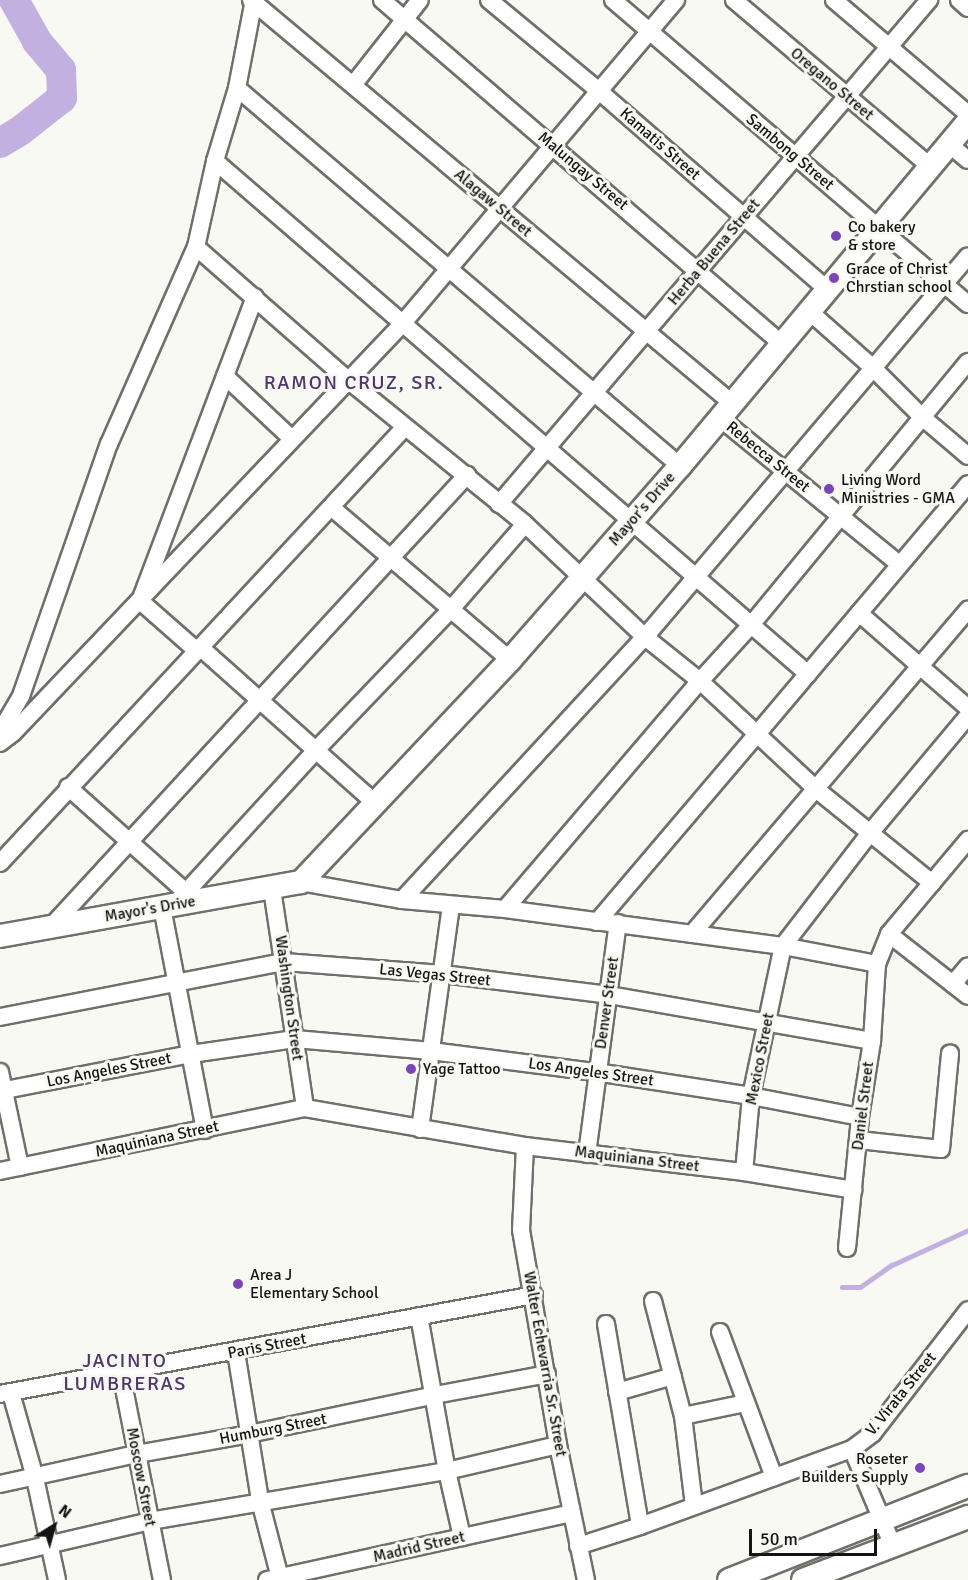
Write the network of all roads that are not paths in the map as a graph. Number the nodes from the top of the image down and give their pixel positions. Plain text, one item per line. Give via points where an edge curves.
1 (382, 0) edge
2 (420, 0) edge
3 (489, 0) edge
4 (613, 0) edge
5 (676, 0) edge
6 (734, 0) edge
7 (834, 0) edge
8 (929, 0) edge
9 (959, 0) edge
10 (253, 1) edge
11 (968, 8) edge
12 (404, 19) junction
13 (649, 32) junction
14 (889, 48) junction
15 (353, 85) junction
16 (237, 88) junction
17 (599, 91) junction
18 (845, 95) junction
19 (968, 114) edge
20 (968, 122) edge
21 (950, 145) junction
22 (554, 146) junction
23 (794, 155) junction
24 (968, 160) edge
25 (215, 161) junction
26 (931, 167) junction
27 (500, 209) junction
28 (744, 216) junction
29 (881, 229) junction
30 (196, 247) junction
31 (968, 256) edge
32 (697, 268) junction
33 (448, 269) junction
34 (944, 284) junction
35 (828, 290) junction
36 (255, 297) junction
37 (968, 304) edge
38 (810, 312) junction
39 (403, 323) junction
40 (647, 332) junction
41 (782, 344) junction
42 (968, 362) edge
43 (872, 367) junction
44 (225, 376) junction
45 (348, 380) junction
46 (594, 394) junction
47 (726, 410) junction
48 (922, 417) junction
49 (405, 427) junction
50 (292, 439) junction
51 (547, 448) junction
52 (968, 456) edge
53 (680, 466) junction
54 (786, 471) junction
55 (467, 476) junction
56 (968, 484) edge
57 (499, 504) junction
58 (331, 507) junction
59 (840, 516) junction
60 (631, 522) junction
61 (525, 524) junction
62 (391, 558) junction
63 (900, 565) junction
64 (583, 577) junction
65 (697, 578) junction
66 (140, 601) junction
67 (452, 608) junction
68 (968, 610) edge
69 (858, 613) junction
70 (751, 625) junction
71 (645, 637) junction
72 (199, 649) junction
73 (510, 660) junction
74 (919, 668) junction
75 (808, 674) junction
76 (700, 681) junction
77 (260, 700) junction
78 (968, 708) edge
79 (968, 717) edge
80 (0, 732) edge
81 (757, 734) junction
82 (0, 743) edge
83 (316, 750) junction
84 (68, 787) junction
85 (816, 789) junction
86 (375, 803) junction
87 (870, 832) junction
88 (968, 840) edge
89 (130, 841) junction
90 (0, 863) edge
91 (301, 882) junction
92 (932, 883) junction
93 (272, 889) junction
94 (402, 900) junction
95 (175, 901) junction
96 (451, 906) junction
97 (505, 909) junction
98 (597, 922) junction
99 (618, 923) junction
100 (50, 928) junction
101 (692, 934) junction
102 (889, 934) junction
103 (0, 936) edge
104 (783, 946) junction
105 (284, 962) junction
106 (877, 964) junction
107 (968, 966) edge
108 (443, 974) junction
109 (176, 983) junction
110 (953, 984) junction
111 (609, 995) junction
112 (968, 996) edge
113 (0, 1017) edge
114 (768, 1021) junction
115 (295, 1039) junction
116 (872, 1041) junction
117 (431, 1051) junction
118 (950, 1053) dead end
119 (191, 1054) junction
120 (0, 1072) edge
121 (596, 1072) junction
122 (3, 1090) edge
123 (751, 1096) junction
124 (305, 1108) junction
125 (860, 1117) junction
126 (420, 1129) junction
127 (205, 1130) junction
128 (859, 1140) junction
129 (525, 1146) junction
130 (587, 1154) junction
131 (20, 1167) junction
132 (0, 1171) edge
133 (744, 1172) junction
134 (854, 1190) junction
135 (847, 1248) dead end
136 (534, 1295) junction
137 (653, 1300) dead end
138 (968, 1310) edge
139 (419, 1316) junction
140 (606, 1324) dead end
141 (720, 1332) dead end
142 (236, 1352) junction
143 (121, 1373) junction
144 (547, 1374) junction
145 (673, 1376) junction
146 (617, 1392) junction
147 (5, 1393) edge
148 (435, 1395) junction
149 (746, 1402) junction
150 (683, 1416) junction
151 (249, 1434) junction
152 (558, 1445) junction
153 (852, 1449) junction
154 (137, 1454) junction
155 (447, 1471) junction
156 (774, 1477) junction
157 (35, 1478) junction
158 (0, 1484) edge
159 (968, 1486) edge
160 (260, 1501) junction
161 (694, 1505) junction
162 (571, 1513) junction
163 (968, 1517) edge
164 (882, 1520) junction
165 (150, 1521) junction
166 (640, 1526) junction
167 (462, 1537) junction
168 (51, 1546) junction
169 (578, 1546) junction
170 (893, 1546) junction
171 (0, 1556) edge
172 (274, 1579) edge
173 (57, 1580) edge
174 (162, 1580) edge
175 (586, 1580) edge
176 (729, 1580) edge
177 (804, 1580) edge

1 - 12 street, Malungay Street
2 - 12 street
3 - 17 street, Kamatis Street
4 - 13 street, Sambong Street
5 - 13 street
6 - 18 street, Oregano Street
7 - 14 street
8 - 14 street, Herba Buena Street
9 - 11 street
10 - 15 street, Alagaw Street
10 - 16 street
12 - 15 street
12 - 22 street, Malungay Street
13 - 17 street
13 - 23 street, Sambong Street
14 - 18 street, Herba Buena Street
14 - 19 street
15 - 27 street, Alagaw Street
16 - 25 street
16 - 33 street
17 - 22 street
17 - 28 street, Kamatis Street
18 - 23 street, Herba Buena Street
18 - 26 street, Oregano Street
20 - 21 street, Mayor's Drive
21 - 24 street
21 - 26 street, Mayor's Drive
22 - 27 street
22 - 32 street, Malungay Street
23 - 28 street, Herba Buena Street
23 - 29 street, Sambong Street
25 - 30 street
25 - 39 street
26 - 29 street, Mayor's Drive
27 - 33 street
27 - 40 street, Alagaw Street
28 - 32 street, Herba Buena Street
28 - 35 street, Kamatis Street
29 - 34 street, Sambong Street
29 - 35 street, Mayor's Drive
30 - 36 street
30 - 80 street via 109,444 21,696
31 - 34 street
32 - 40 street, Herba Buena Street
32 - 41 street, Malungay Street
33 - 39 street
33 - 46 street
34 - 37 street, Sambong Street
34 - 43 street
35 - 38 street, Mayor's Drive
36 - 44 street
36 - 45 street
38 - 41 street, Mayor's Drive
38 - 43 street
39 - 45 street
39 - 51 street
40 - 46 street, Herba Buena Street
40 - 47 street, Alagaw Street
41 - 47 street, Mayor's Drive
42 - 48 street
43 - 48 street
43 - 54 street
44 - 50 street
44 - 66 street
45 - 49 street
45 - 50 street
46 - 51 street, Herba Buena Street
46 - 53 street
47 - 53 street, Mayor's Drive
47 - 54 street, Rebecca Street
48 - 52 street
48 - 59 street
49 - 55 street
49 - 58 street
50 - 66 street
51 - 57 street, Herba Buena Street
51 - 60 street
53 - 60 street, Mayor's Drive
54 - 59 street, Rebecca Street
54 - 65 street
55 - 57 street
55 - 62 street
56 - 63 street
57 - 61 street
58 - 62 street
58 - 72 street
59 - 63 street, Rebecca Street
59 - 70 street
60 - 64 street, Mayor's Drive
60 - 65 street
61 - 64 street
61 - 67 street
62 - 67 street
62 - 77 street
63 - 69 street
64 - 71 street
64 - 73 street, Mayor's Drive
65 - 70 street
65 - 71 street
66 - 72 street
66 - 82 street
67 - 73 street
67 - 83 street
68 - 74 street
69 - 74 street
69 - 75 street
70 - 75 street
70 - 76 street
71 - 76 street
71 - 94 street
72 - 77 street
72 - 84 street
73 - 86 street, Mayor's Drive
74 - 78 street
74 - 85 street
75 - 81 street
76 - 81 street
76 - 97 street
77 - 83 street
77 - 89 street
79 - 87 street
81 - 85 street
81 - 98 street
83 - 86 street
83 - 95 street
84 - 89 street
84 - 90 street
85 - 87 street
85 - 101 street
86 - 91 street, Mayor's Drive
87 - 92 street
87 - 104 street
88 - 92 street, Daniel Street
89 - 95 street
89 - 100 street
91 - 93 street, Mayor's Drive
91 - 94 street, Mayor's Drive
92 - 102 street, Daniel Street
93 - 95 street, Mayor's Drive
93 - 105 street, Washington Street
94 - 96 street, Mayor's Drive
95 - 100 street, Mayor's Drive
95 - 109 street
96 - 97 street, Mayor's Drive
96 - 108 street
97 - 98 street, Mayor's Drive
98 - 99 street, Mayor's Drive
99 - 101 street, Mayor's Drive
99 - 111 street, Denver Street
100 - 103 street, Mayor's Drive
101 - 104 street, Mayor's Drive
102 - 106 street, Daniel Street
102 - 110 street
104 - 106 street, Mayor's Drive
104 - 114 street, Mexico Street
105 - 108 street, Las Vegas Street
105 - 109 street, Las Vegas Street
105 - 115 street, Washington Street
106 - 116 street, Daniel Street
107 - 110 street
108 - 111 street, Las Vegas Street
108 - 117 street
109 - 113 street, Las Vegas Street
109 - 119 street
110 - 112 street
111 - 114 street, Las Vegas Street
111 - 121 street, Denver Street
114 - 116 street, Las Vegas Street
114 - 123 street, Mexico Street
115 - 117 street, Los Angeles Street
115 - 119 street, Los Angeles Street
115 - 124 street, Washington Street
116 - 125 street, Daniel Street
117 - 121 street, Los Angeles Street
117 - 126 street
118 - 128 street via 941,1149
119 - 122 street, Los Angeles Street
119 - 127 street
120 - 122 street
121 - 123 street, Los Angeles Street
121 - 130 street, Denver Street
122 - 131 street
123 - 125 street, Los Angeles Street
123 - 133 street, Mexico Street
124 - 126 street, Maquiniana Street
124 - 127 street, Maquiniana Street
125 - 128 street, Daniel Street
126 - 129 street, Maquiniana Street
127 - 131 street, Maquiniana Street
128 - 134 street, Daniel Street
129 - 130 street, Maquiniana Street
129 - 136 street, Walter Echevarria Sr. Street via 521,1230
130 - 133 street, Maquiniana Street
131 - 132 street, Maquiniana Street
133 - 134 street, Maquiniana Street
134 - 135 street, Daniel Street
136 - 139 street, Paris Street
136 - 144 street, Walter Echevarria Sr. Street
137 - 145 street
138 - 153 street, V. Virata Street via 873,1433
139 - 142 street, Paris Street
139 - 148 street
140 - 146 street
141 - 149 street
142 - 143 street, Paris Street
142 - 151 street
143 - 147 street, Paris Street
143 - 154 street, Moscow Street
144 - 148 street, Humburg Street
144 - 152 street, Walter Echevarria Sr. Street
145 - 146 street
145 - 150 street
146 - 166 street
147 - 157 street
148 - 151 street, Humburg Street
148 - 155 street
149 - 150 street
149 - 156 street
150 - 161 street
151 - 154 street, Humburg Street
151 - 160 street
152 - 155 street
152 - 162 street, Walter Echevarria Sr. Street
153 - 156 street
153 - 164 street, V. Virata Street
154 - 157 street, Humburg Street
154 - 165 street, Moscow Street
155 - 160 street
155 - 167 street
156 - 161 street
157 - 158 street, Humburg Street
157 - 168 street
159 - 164 street
160 - 165 street
160 - 172 street
161 - 166 street
162 - 167 street, Madrid Street
162 - 169 street, Walter Echevarria Sr. Street
163 - 170 street
164 - 170 street, V. Virata Street
164 - 176 street
165 - 168 street
165 - 174 street, Moscow Street
166 - 169 street
167 - 172 street, Madrid Street
168 - 171 street
168 - 173 street
169 - 175 street, Walter Echevarria Sr. Street
170 - 177 street

